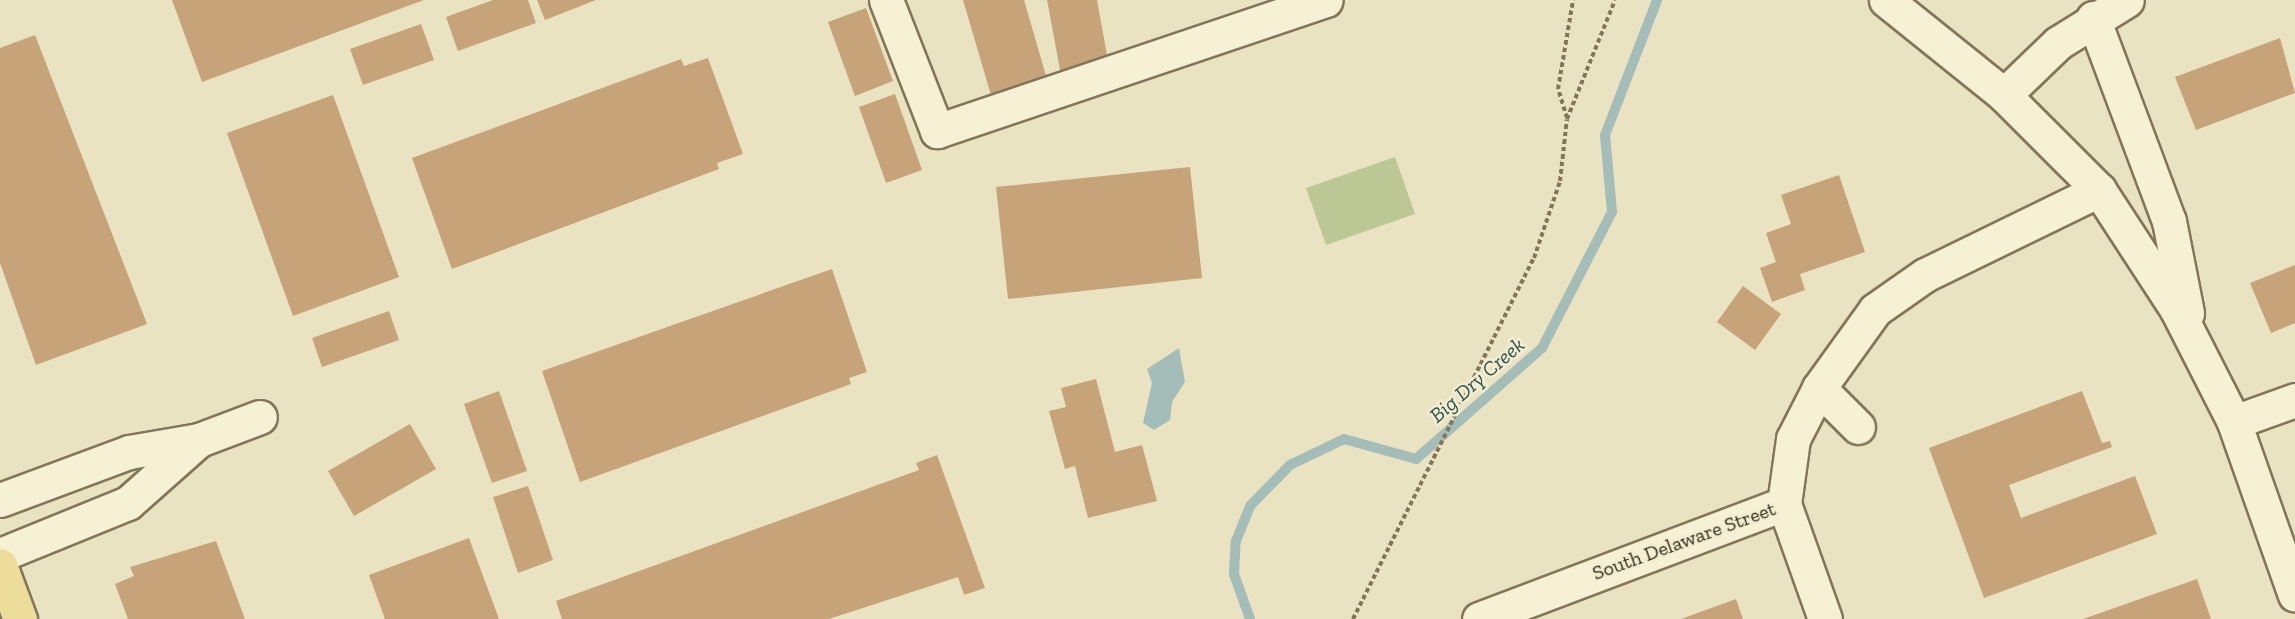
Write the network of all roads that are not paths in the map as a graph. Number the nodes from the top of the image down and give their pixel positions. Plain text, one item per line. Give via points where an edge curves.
1 (886, 0) edge
2 (1326, 0) edge
3 (1886, 0) edge
4 (2127, 0) edge
5 (2093, 18) junction
6 (2004, 95) junction
7 (2099, 190) junction
8 (2192, 339) junction
9 (1819, 388) junction
10 (2295, 400) edge
11 (260, 417) dead end
12 (2234, 422) junction
13 (1858, 427) dead end
14 (199, 440) junction
15 (0, 500) edge
16 (1784, 504) junction
17 (0, 555) edge
18 (0, 565) edge
19 (2295, 595) edge
20 (20, 619) edge
21 (1479, 619) edge
22 (1825, 619) edge

1 - 2 street via 937,131
3 - 6 street
4 - 5 street
5 - 6 street
5 - 8 street via 2169,221
6 - 7 street
7 - 8 street
7 - 9 street, South Delaware Street via 1925,275 1883,304
8 - 12 street
9 - 13 street
9 - 16 street, South Delaware Street via 1793,439
10 - 12 street
11 - 14 street
12 - 19 street
14 - 15 street via 129,452
14 - 17 street via 128,503
16 - 21 street, South Delaware Street
16 - 22 street
18 - 20 main road

